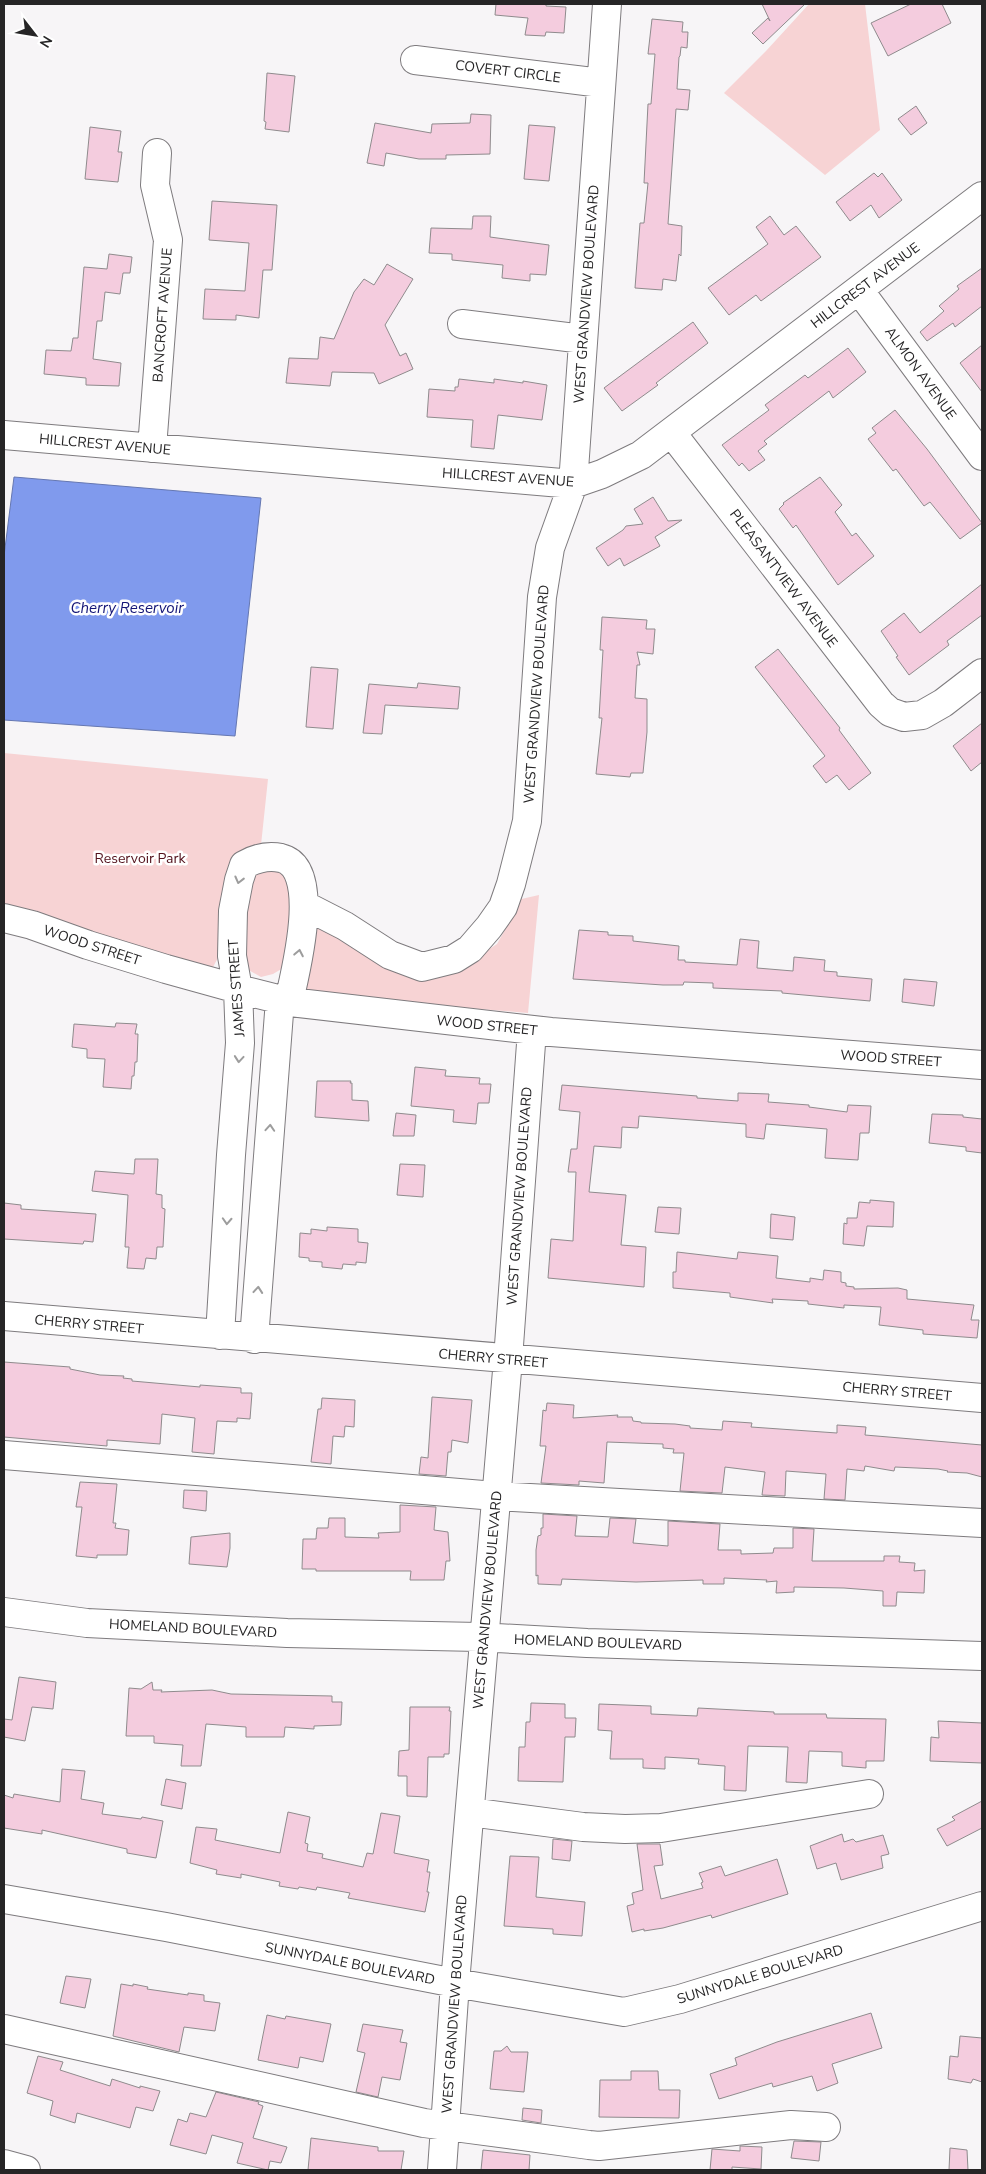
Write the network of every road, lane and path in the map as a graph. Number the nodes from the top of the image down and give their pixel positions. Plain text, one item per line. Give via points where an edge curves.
1 (607, 4) edge
2 (416, 60) dead end
3 (601, 83) junction
4 (157, 153) dead end
5 (982, 196) edge
6 (859, 290) junction
7 (462, 324) dead end
8 (583, 338) junction
9 (671, 432) junction
10 (4, 435) edge
11 (152, 448) junction
12 (982, 456) edge
13 (573, 484) junction
14 (982, 673) edge
15 (304, 905) junction
16 (4, 918) edge
17 (238, 989) junction
18 (285, 1000) junction
19 (532, 1030) junction
20 (982, 1065) edge
21 (4, 1316) edge
22 (220, 1335) junction
23 (254, 1339) junction
24 (508, 1359) junction
25 (982, 1398) edge
26 (4, 1455) edge
27 (495, 1496) junction
28 (982, 1523) edge
29 (4, 1612) edge
30 (483, 1637) junction
31 (982, 1656) edge
32 (869, 1794) dead end
33 (470, 1812) junction
34 (4, 1899) edge
35 (982, 1906) edge
36 (455, 1983) junction
37 (4, 2029) edge
38 (445, 2127) junction
39 (826, 2127) dead end
40 (4, 2164) edge
41 (26, 2170) edge
42 (442, 2170) edge

1 - 3 street, WEST GRANDVIEW BOULEVARD
2 - 3 street, COVERT CIRCLE
3 - 8 street, WEST GRANDVIEW BOULEVARD
4 - 11 street, BANCROFT AVENUE via 155,185 168,240
5 - 6 street, HILLCREST AVENUE
6 - 9 street, HILLCREST AVENUE
6 - 12 street, ALMON AVENUE
7 - 8 street
8 - 13 street, WEST GRANDVIEW BOULEVARD
9 - 13 street, HILLCREST AVENUE via 641,455
9 - 14 street, PLEASANTVIEW AVENUE via 890,712 904,717 922,714 943,703
10 - 11 street, HILLCREST AVENUE
11 - 13 street, HILLCREST AVENUE
13 - 15 street, WEST GRANDVIEW BOULEVARD via 550,548 542,597 526,821 503,907 470,949 454,959 422,967 390,955
15 -> 17 street, JAMES STREET via 298,872 285,859 256,858 244,865 233,911 232,956
18 -> 15 street, JAMES STREET via 300,949
16 - 17 street, WOOD STREET
17 - 18 street, WOOD STREET
17 -> 22 street, JAMES STREET via 240,1043
18 - 19 street, WOOD STREET
23 -> 18 street, JAMES STREET
19 - 20 street, WOOD STREET
19 - 24 street, WEST GRANDVIEW BOULEVARD
21 - 22 street, CHERRY STREET
22 - 23 street, CHERRY STREET
23 - 24 street, CHERRY STREET
24 - 25 street, CHERRY STREET
24 - 27 street, WEST GRANDVIEW BOULEVARD
26 - 27 street
27 - 28 street
27 - 30 street, WEST GRANDVIEW BOULEVARD
29 - 30 street, HOMELAND BOULEVARD via 132,1626 306,1634
30 - 31 street, HOMELAND BOULEVARD
30 - 33 street, WEST GRANDVIEW BOULEVARD
32 - 33 street via 661,1828 583,1827
33 - 36 street, WEST GRANDVIEW BOULEVARD
34 - 36 street, SUNNYDALE BOULEVARD
35 - 36 street, SUNNYDALE BOULEVARD via 689,1996 624,2012
36 - 38 street, WEST GRANDVIEW BOULEVARD
37 - 38 street
38 - 39 street via 599,2146 791,2125
38 - 42 street, WEST GRANDVIEW BOULEVARD
40 - 41 street

